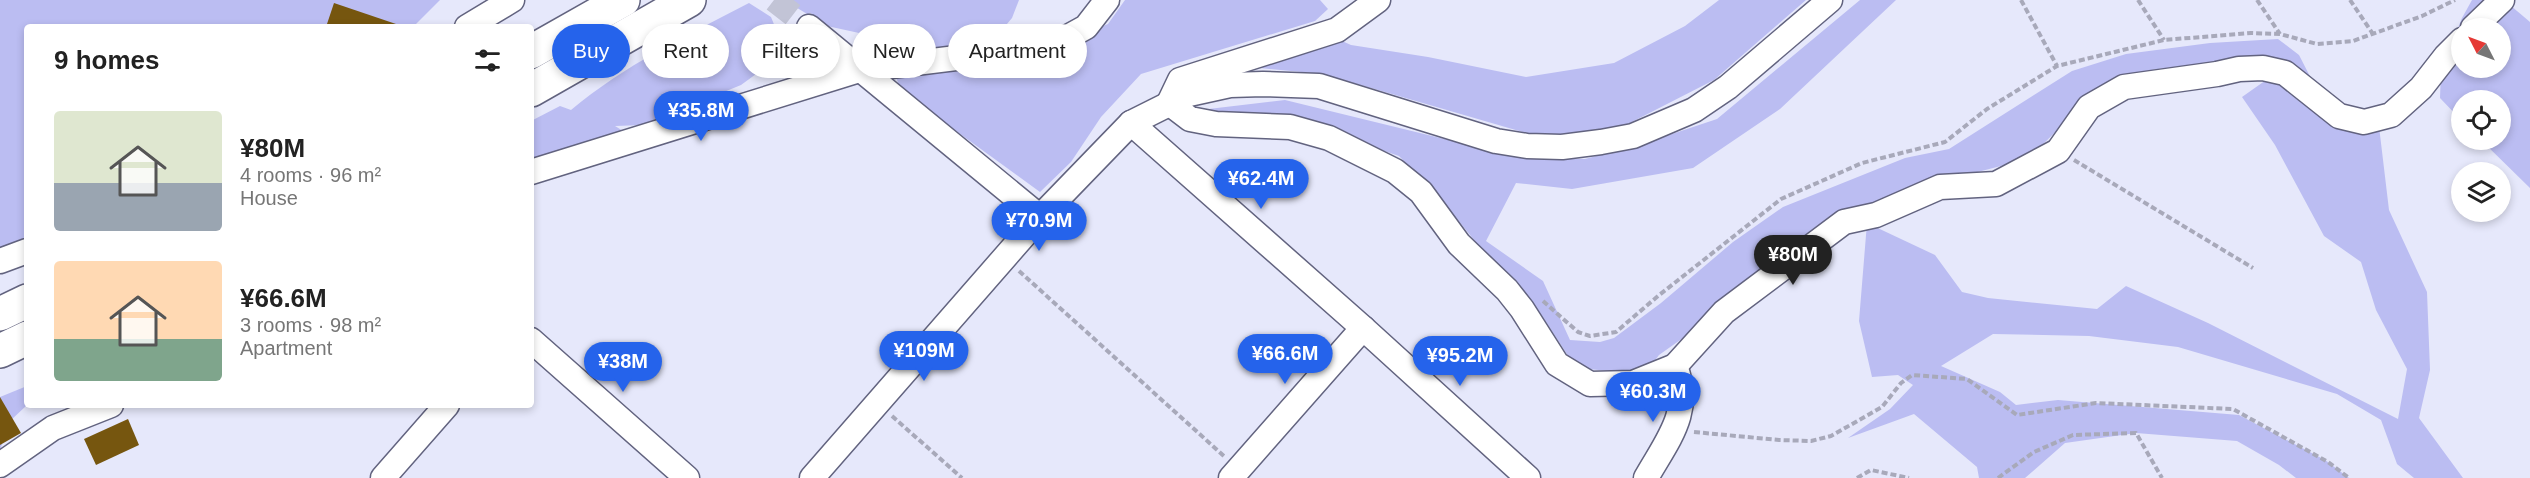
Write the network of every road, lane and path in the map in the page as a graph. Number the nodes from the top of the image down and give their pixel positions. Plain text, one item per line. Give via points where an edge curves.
1 (512, 0) edge
2 (623, 0) edge
3 (689, 0) edge
4 (1107, 0) edge
5 (1378, 0) edge
6 (1830, 0) edge
7 (2021, 0) edge
8 (2138, 0) edge
9 (2257, 0) edge
10 (2350, 0) edge
11 (2455, 0) edge
12 (2502, 0) edge
13 (2483, 18) edge
14 (472, 24) edge
15 (2280, 34) junction
16 (2373, 34) junction
17 (2164, 40) junction
18 (534, 50) edge
19 (2451, 51) edge
20 (840, 54) edge
21 (936, 60) edge
22 (852, 64) edge
23 (2057, 66) junction
24 (852, 72) edge
25 (869, 78) edge
26 (534, 88) edge
27 (1169, 103) junction
28 (1131, 123) junction
29 (2058, 151) junction
30 (534, 171) edge
31 (1040, 217) junction
32 (24, 252) edge
33 (1005, 258) junction
34 (0, 261) edge
35 (2253, 268) dead end
36 (1535, 294) dead end
37 (24, 302) edge
38 (0, 314) edge
39 (1363, 328) junction
40 (24, 339) edge
41 (534, 343) edge
42 (0, 351) edge
43 (1675, 366) junction
44 (878, 403) junction
45 (103, 408) edge
46 (444, 408) edge
47 (1673, 429) junction
48 (0, 465) edge
49 (1239, 475) edge
50 (382, 478) edge
51 (687, 478) edge
52 (812, 478) edge
53 (962, 478) edge
54 (1528, 478) edge
55 (1646, 478) edge
56 (1857, 478) edge
57 (1909, 478) edge
58 (1998, 478) edge
59 (2162, 478) edge
60 (2349, 478) edge

1 - 14 street
2 - 18 highway
3 - 26 highway
4 - 21 street via 1086,27 1066,38 1029,49
5 - 27 street via 1337,30 1180,80
6 - 27 street via 1728,87 1694,110 1634,136 1600,142 1563,147 1496,141 1319,86 1230,85
7 - 23 path
8 - 17 path
9 - 15 path
10 - 16 path
11 - 16 path
12 - 13 street
15 - 16 path via 2317,44 2353,41
15 - 17 path
17 - 23 path
19 - 29 street via 2421,88 2391,115 2364,122 2339,116 2285,73 2264,68 2239,69 2124,87 2089,107
20 - 22 street
23 - 36 path via 1987,109 1945,142 1862,163 1781,199 1616,332 1590,336 1578,332
24 - 30 street
25 - 31 street
27 - 28 street
27 - 43 street via 1190,119 1290,127 1329,138 1395,171 1422,192 1459,244 1507,290 1557,364 1590,384 1633,383
28 - 31 street
28 - 39 street
29 - 35 path
29 - 43 street via 1996,184 1940,188 1876,215 1844,222 1724,312
31 - 33 street
32 - 34 street
33 - 44 street
33 - 49 path
37 - 38 highway
39 - 49 street
39 - 54 street
40 - 42 highway
41 - 51 street
43 - 47 street via 1683,395
44 - 52 street
44 - 53 path
45 - 48 street via 53,428
46 - 50 street
47 - 55 street
47 - 60 path via 1811,441 1832,436 1882,407 1912,375 1967,379 2017,415 2096,403 2233,409 2328,462
56 - 57 path via 1871,470
58 - 59 path via 2034,452 2073,435 2136,433

